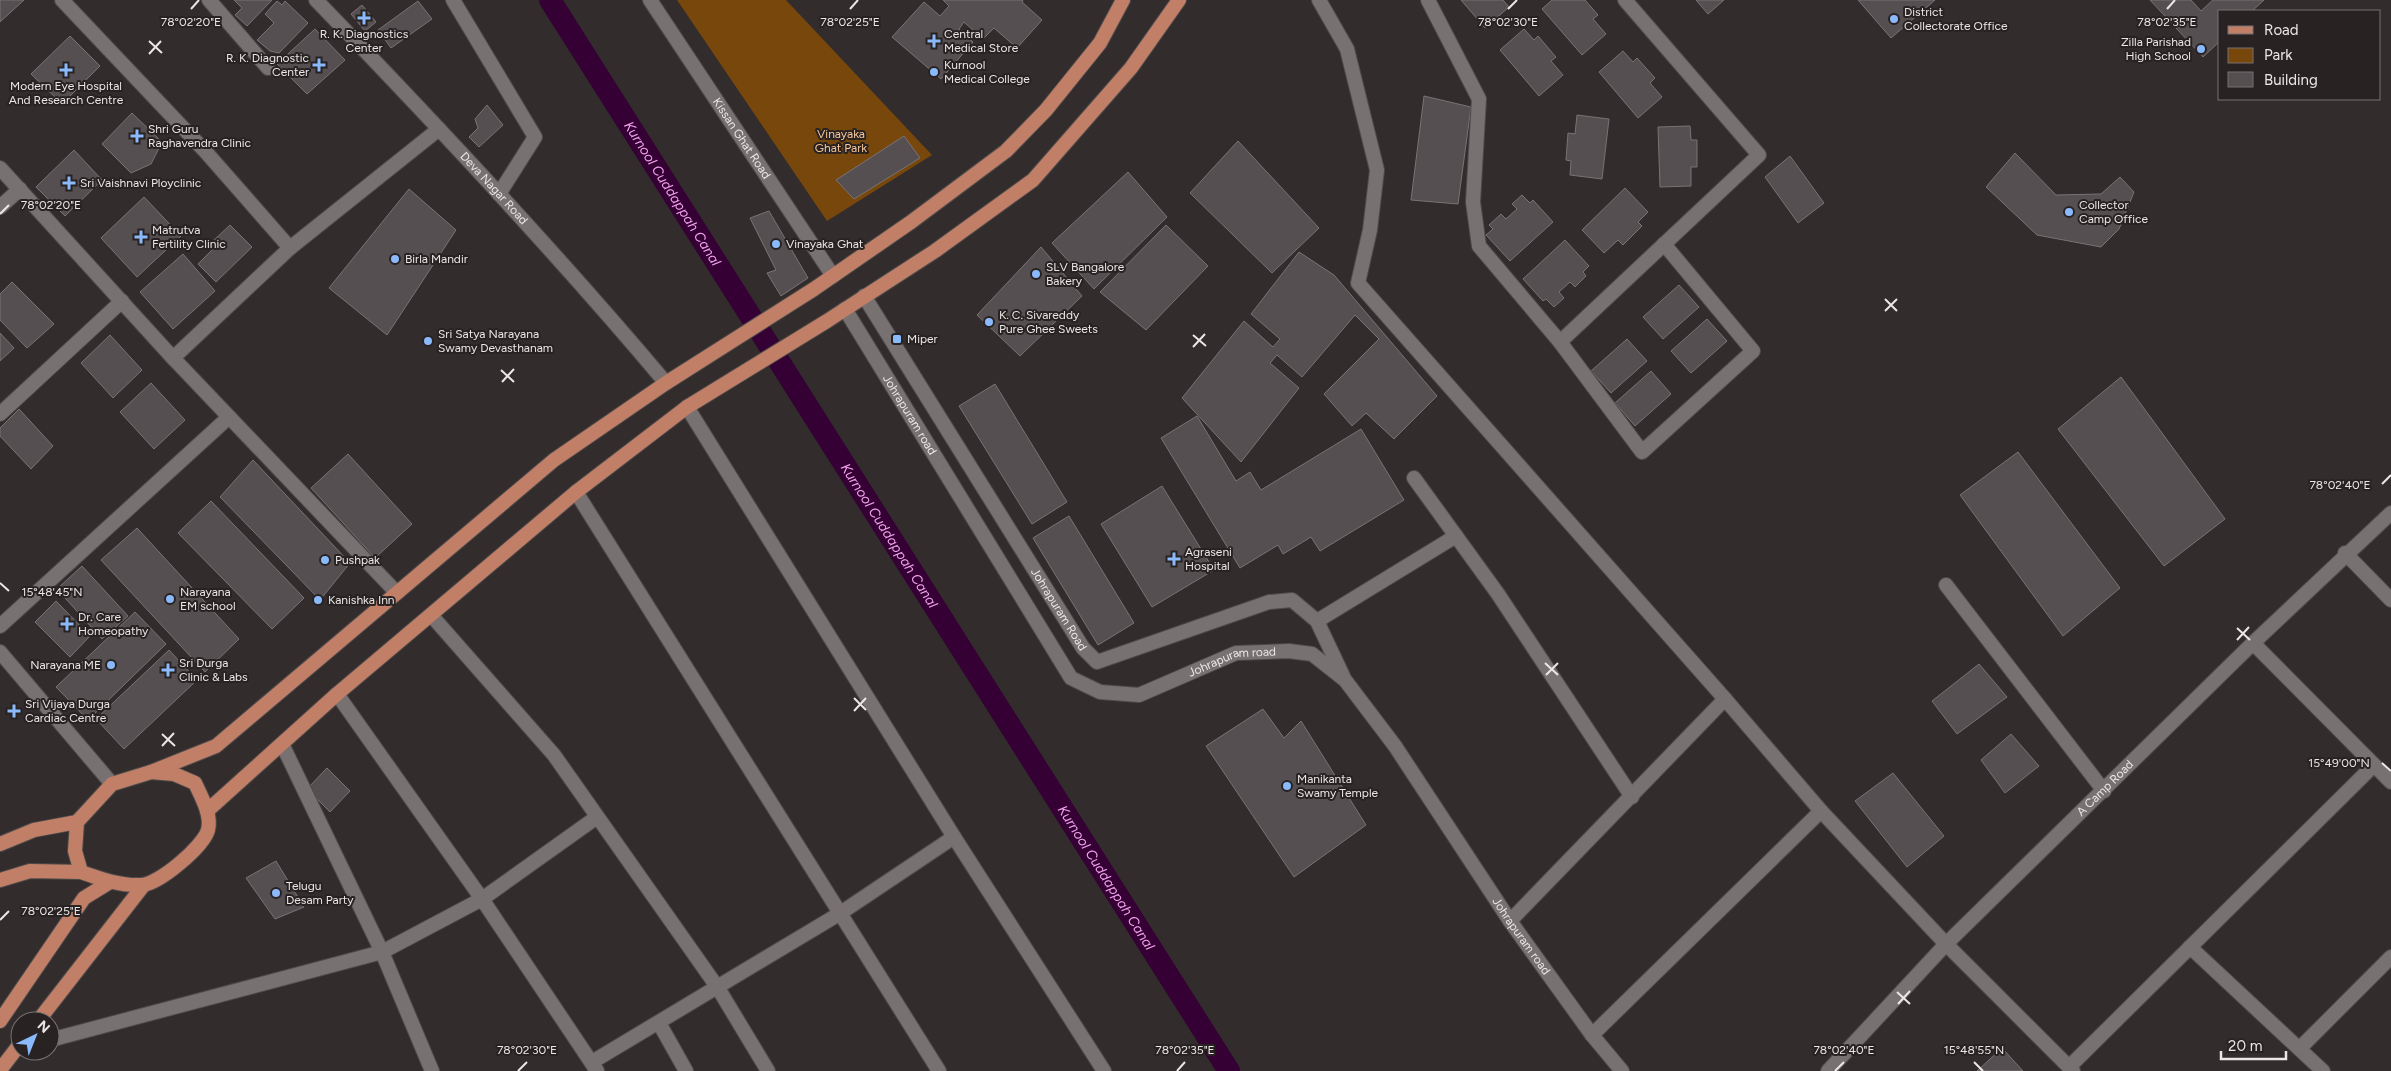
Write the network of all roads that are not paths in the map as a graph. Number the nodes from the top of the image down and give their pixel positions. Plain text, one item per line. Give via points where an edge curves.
1 (62, 0) edge
2 (209, 0) edge
3 (316, 0) edge
4 (453, 0) edge
5 (650, 0) edge
6 (1123, 0) edge
7 (1179, 0) edge
8 (1319, 0) edge
9 (1428, 0) edge
10 (1626, 0) edge
11 (268, 68) dead end
12 (439, 129) junction
13 (0, 168) edge
14 (20, 189) junction
15 (498, 194) junction
16 (0, 207) edge
17 (1664, 244) junction
18 (290, 248) junction
19 (833, 276) junction
20 (864, 296) junction
21 (122, 301) junction
22 (845, 310) junction
23 (1560, 342) junction
24 (173, 358) junction
25 (666, 383) junction
26 (687, 407) junction
27 (0, 414) edge
28 (229, 417) junction
29 (1414, 478) dead end
30 (576, 492) junction
31 (2391, 513) edge
32 (1456, 536) junction
33 (2345, 553) junction
34 (1946, 585) dead end
35 (397, 593) junction
36 (2391, 600) edge
37 (431, 615) junction
38 (1317, 621) junction
39 (0, 626) edge
40 (2253, 643) junction
41 (0, 652) edge
42 (1345, 680) junction
43 (337, 694) junction
44 (1725, 699) junction
45 (282, 744) junction
46 (2374, 765) junction
47 (151, 772) junction
48 (2391, 782) edge
49 (112, 784) junction
50 (2104, 791) junction
51 (1632, 797) junction
52 (207, 811) junction
53 (1821, 812) junction
54 (597, 817) junction
55 (77, 822) junction
56 (954, 837) junction
57 (0, 844) edge
58 (81, 872) junction
59 (0, 880) edge
60 (110, 882) junction
61 (143, 886) junction
62 (482, 899) junction
63 (839, 914) junction
64 (1510, 921) junction
65 (1946, 944) junction
66 (2190, 946) junction
67 (382, 952) junction
68 (2391, 958) edge
69 (718, 988) junction
70 (46, 1011) edge
71 (0, 1021) edge
72 (659, 1023) junction
73 (1592, 1034) junction
74 (60, 1037) edge
75 (2300, 1048) junction
76 (10, 1058) edge
77 (595, 1066) edge
78 (2071, 1069) edge
79 (0, 1070) edge
80 (432, 1071) edge
81 (686, 1071) edge
82 (768, 1071) edge
83 (939, 1071) edge
84 (1104, 1071) edge
85 (1622, 1071) edge
86 (1828, 1071) edge
87 (2323, 1071) edge

1 - 18 street via 205,151
2 - 11 street
3 - 12 street, Deva Nagar Road
4 - 15 street via 535,137
5 - 19 street, Kissan Ghat Road
6 - 19 main road via 1100,43 1046,110 1006,151
7 - 20 main road via 1131,68 1033,180 934,251
8 - 44 street via 1348,49 1377,170 1370,230 1358,283
9 - 23 street via 1479,99 1473,202 1479,246
10 - 17 street via 1759,155
12 - 15 street, Deva Nagar Road
12 - 18 street
13 - 14 street
14 - 16 street
14 - 21 street
15 - 25 street, Deva Nagar Road
17 - 23 street
17 - 23 street via 1753,351 1642,452
18 - 24 street
19 - 25 main road
20 - 22 main road
20 - 38 street, Johrapuram Road via 1083,648 1098,662 1269,602 1292,600
21 - 24 street
21 - 27 street
22 - 26 main road
22 - 42 street, Johrapuram road via 1071,678 1100,692 1139,695 1236,653 1290,651 1312,654
24 - 28 street
25 - 35 main road via 554,460
26 - 30 main road
26 - 56 street
28 - 35 street
28 - 39 street
29 - 32 street
30 - 37 main road
30 - 63 street
31 - 33 street, A Camp Road
32 - 38 street
32 - 51 street
33 - 36 street
33 - 40 street, A Camp Road
34 - 50 street
35 - 47 main road via 216,746
37 - 43 main road
37 - 54 street via 554,755
38 - 42 street, Johrapuram Road
40 - 46 street
40 - 50 street, A Camp Road
41 - 49 street
42 - 64 street, Johrapuram road via 1395,746
43 - 45 main road
43 - 62 street
44 - 51 street
44 - 53 street
45 - 52 main road
45 - 67 street
46 - 48 street
46 - 66 street
47 - 49 main road
47 - 52 main road via 174,774 194,783
49 - 55 main road
50 - 65 street, A Camp Road
51 - 64 street
52 - 61 main road via 208,830 196,847 181,864
53 - 65 street
53 - 73 street
54 - 62 street
54 - 69 street
55 - 57 main road via 34,830
55 - 58 main road via 75,851
56 - 63 street
56 - 84 street
58 - 59 main road via 30,871
58 - 60 main road
60 - 61 main road
60 - 71 main road via 84,898
61 - 70 main road
62 - 67 street
62 - 77 street
63 - 69 street
63 - 83 street
64 - 73 street, Johrapuram road
65 - 78 street
65 - 86 street, A Camp Road
66 - 75 street
66 - 78 street
67 - 74 street
67 - 80 street
68 - 75 street
69 - 72 street
69 - 82 street
72 - 77 street
72 - 81 street
73 - 85 street, Johrapuram road
75 - 87 street
76 - 79 main road

